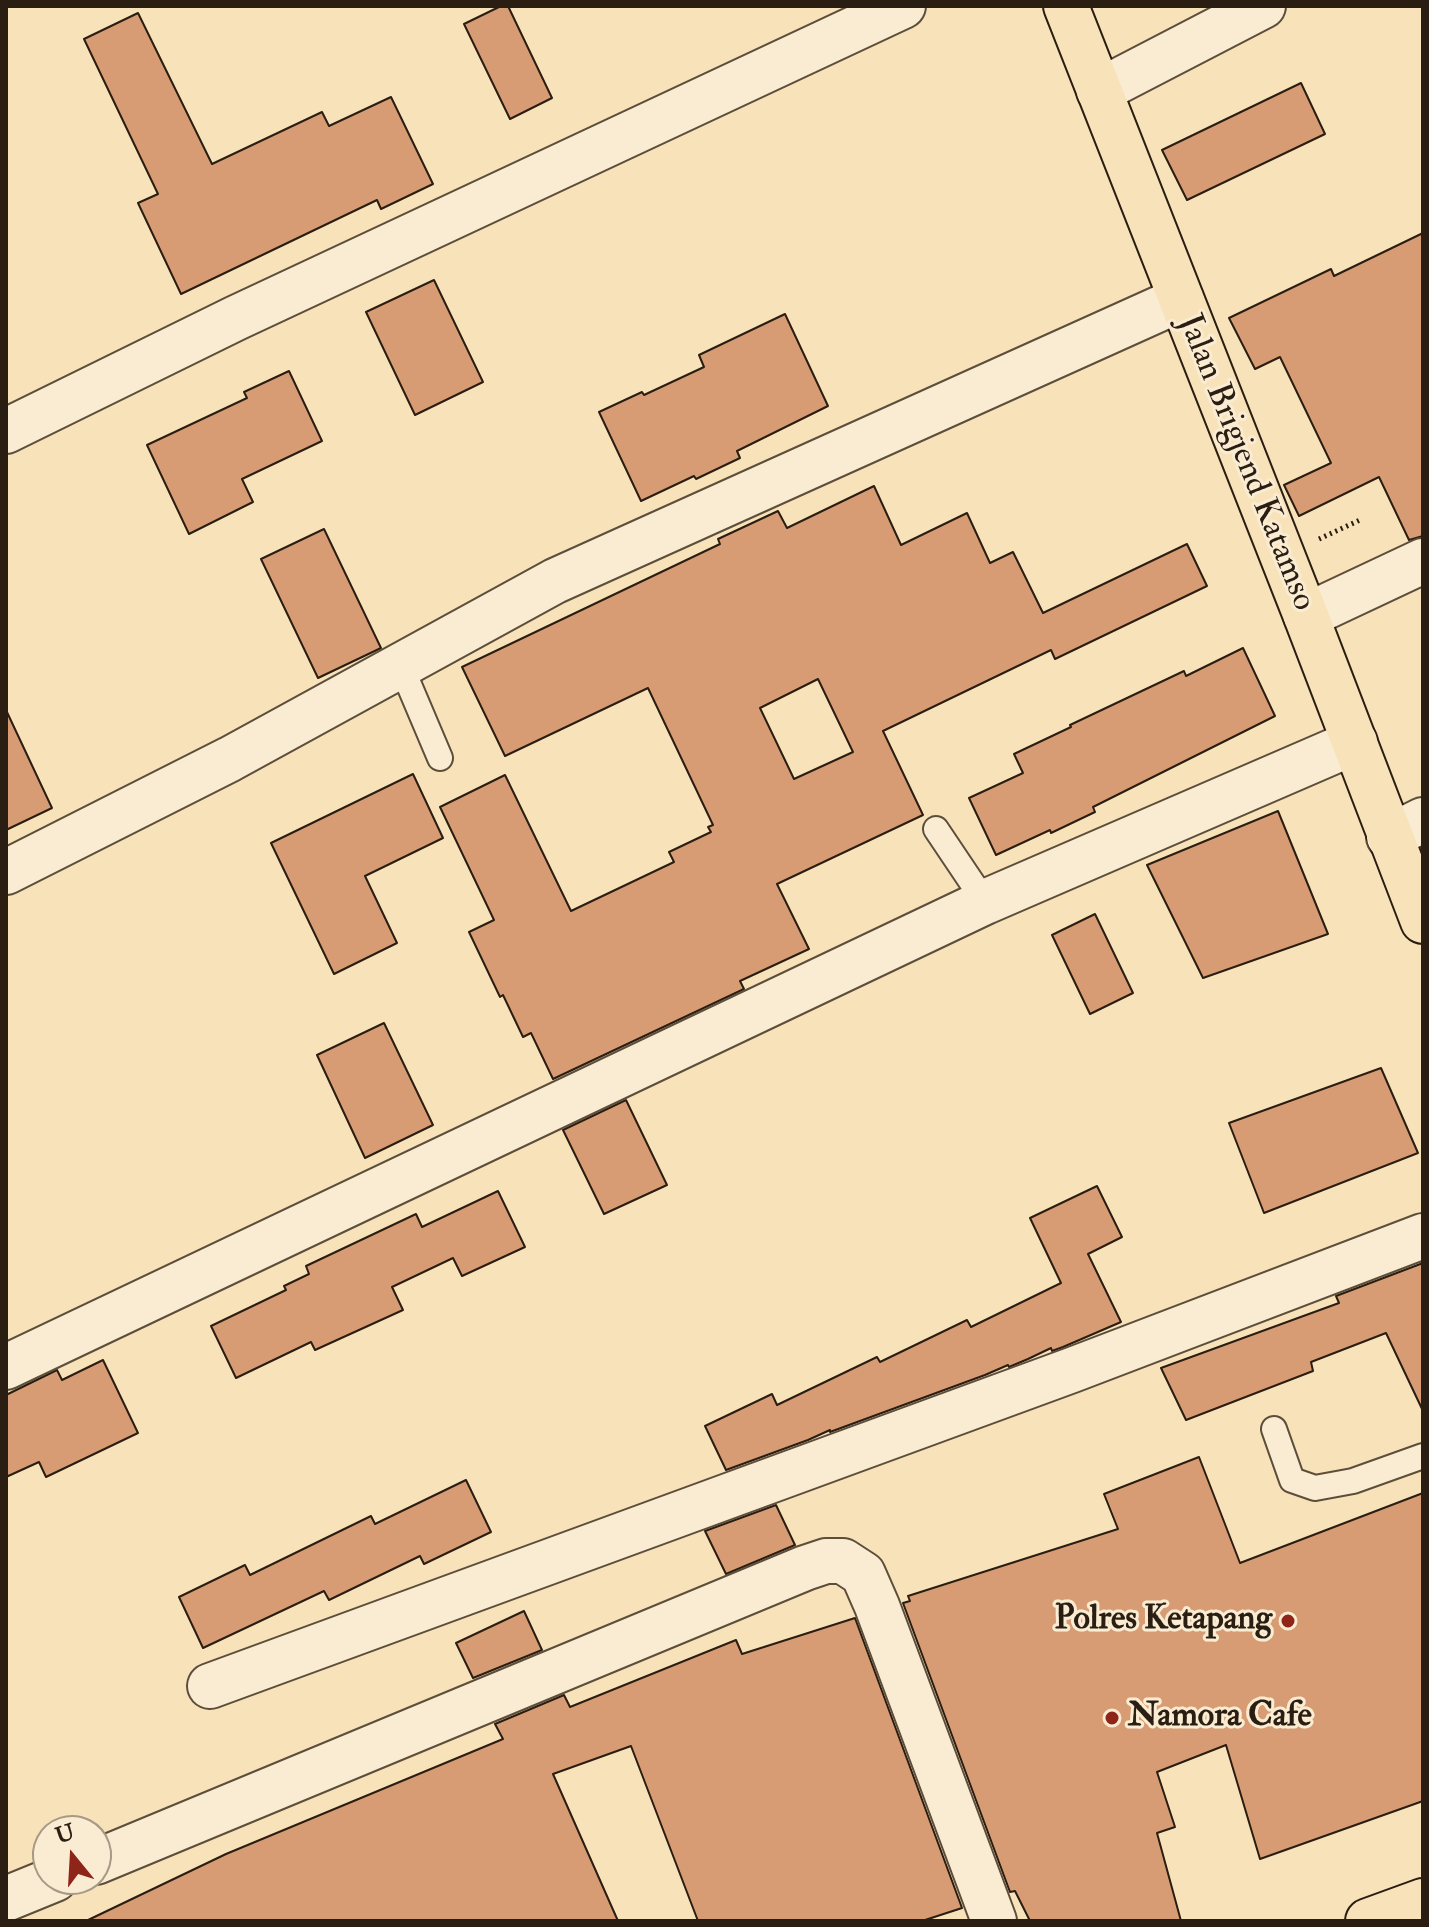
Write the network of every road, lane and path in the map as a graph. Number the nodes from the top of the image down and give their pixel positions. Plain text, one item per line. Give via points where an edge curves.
1 (903, 6) edge
2 (1066, 6) edge
3 (1263, 6) edge
4 (1099, 91) junction
5 (1181, 299) junction
6 (6, 431) edge
7 (1423, 561) edge
8 (1306, 616) junction
9 (401, 666) junction
10 (1355, 742) junction
11 (440, 758) dead end
12 (936, 829) dead end
13 (1406, 829) edge
14 (6, 872) edge
15 (985, 902) junction
16 (1423, 921) edge
17 (1423, 1236) edge
18 (6, 1367) edge
19 (1274, 1429) dead end
20 (1423, 1456) edge
21 (210, 1686) dead end
22 (112, 1855) edge
23 (32, 1888) edge
24 (6, 1899) edge
25 (1423, 1901) edge
26 (994, 1921) edge
27 (1368, 1921) edge

1 - 6 street
2 - 4 highway, Jalan Brigjend Katamso
3 - 4 street
4 - 5 highway, Jalan Brigjend Katamso
5 - 8 highway, Jalan Brigjend Katamso
5 - 9 street via 555,581
7 - 8 street
8 - 10 highway, Jalan Brigjend Katamso
9 - 11 lane
9 - 14 street
10 - 13 highway, Jalan Brigjend Katamso
10 - 15 street
12 - 15 lane
13 - 16 highway, Jalan Brigjend Katamso
15 - 18 street
17 - 21 street
19 - 20 lane via 1292,1480 1315,1488 1353,1481
22 - 26 street via 805,1568 843,1561 863,1574 877,1606
23 - 24 street
25 - 27 highway

